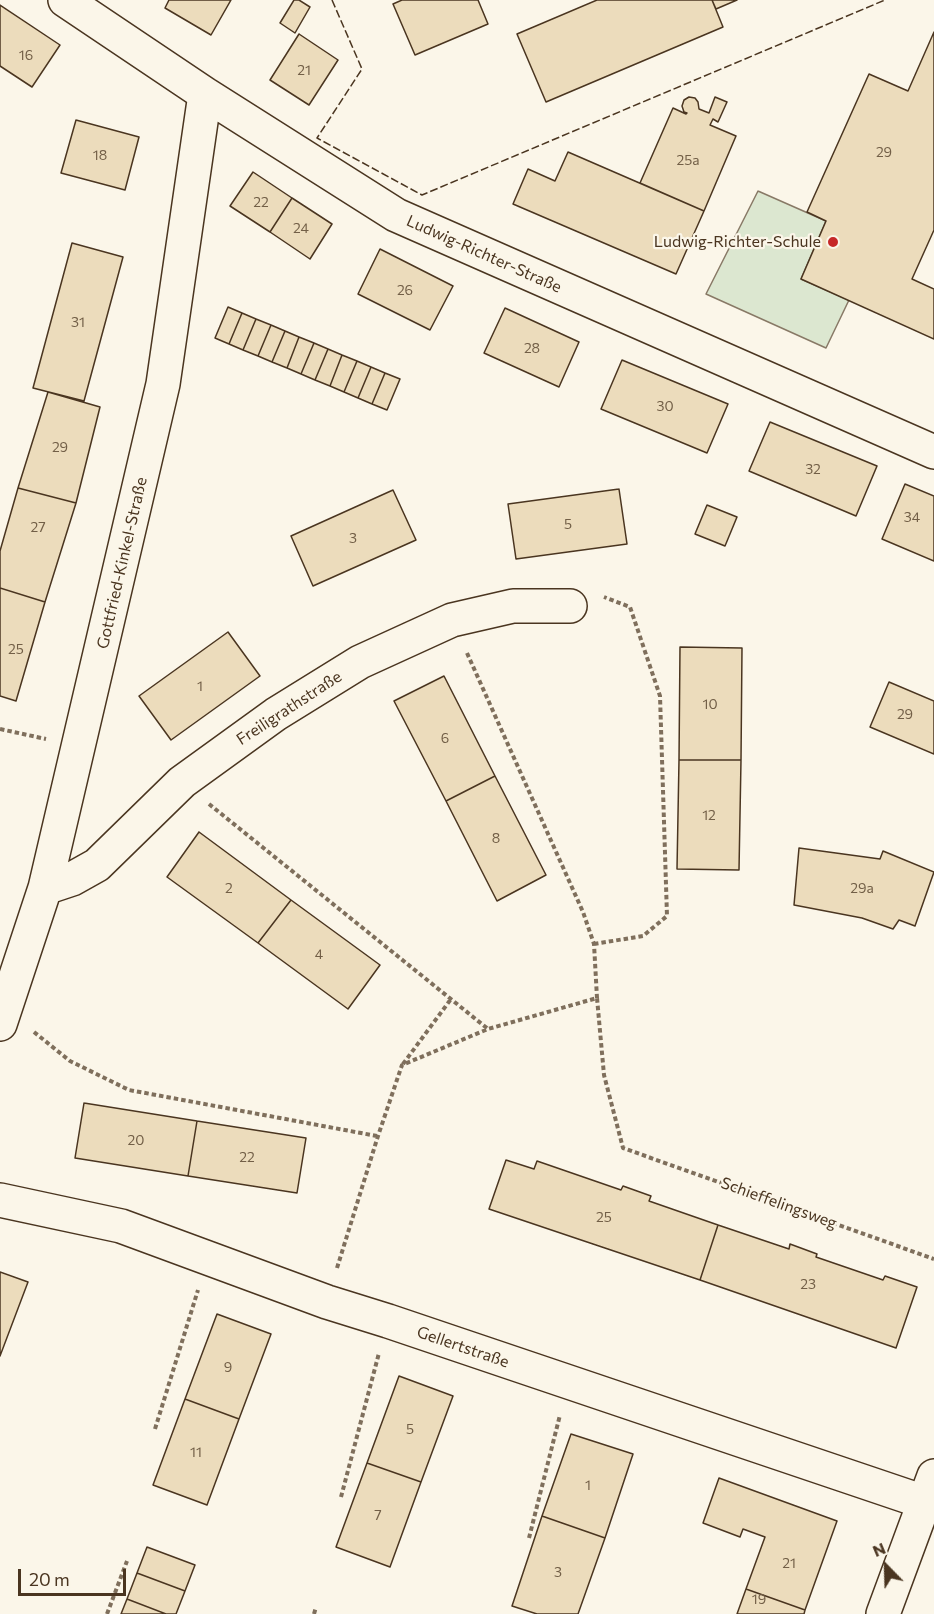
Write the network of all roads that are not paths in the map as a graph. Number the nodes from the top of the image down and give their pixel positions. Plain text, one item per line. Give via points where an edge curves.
1 (65, 0) edge
2 (204, 93) junction
3 (934, 452) edge
4 (570, 606) road end
5 (45, 888) junction
6 (3, 1016) edge
7 (0, 1200) edge
8 (929, 1489) edge
9 (883, 1614) edge

1 - 2 street, Ludwig-Richter-Straße
2 - 3 street, Ludwig-Richter-Straße via 396,215
2 - 5 street, Gottfried-Kinkel-Straße via 163,384
4 - 5 street, Freiligrathstraße via 513,606 452,620 360,662 276,714 182,782 97,865
5 - 6 street, Gottfried-Kinkel-Straße
7 - 8 street, Gellertstraße via 122,1226 327,1302 568,1382
8 - 9 street

